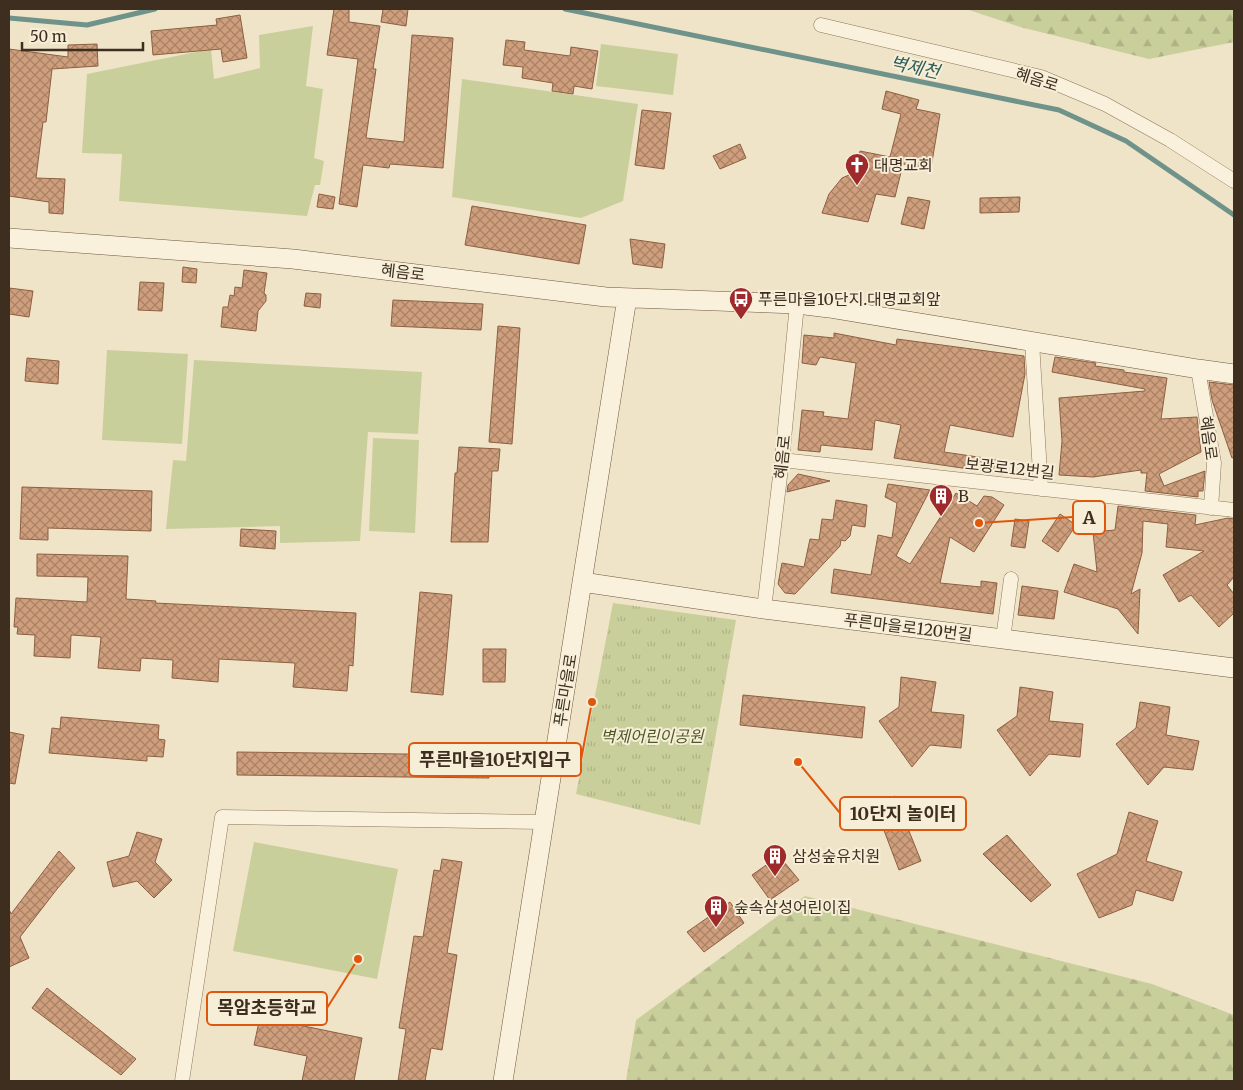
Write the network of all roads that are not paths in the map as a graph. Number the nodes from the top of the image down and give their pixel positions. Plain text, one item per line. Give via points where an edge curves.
1 (821, 25) dead end
2 (1234, 181) edge
3 (9, 238) edge
4 (627, 298) junction
5 (797, 304) junction
6 (1032, 342) junction
7 (1198, 369) junction
8 (1234, 374) edge
9 (782, 460) junction
10 (1041, 489) junction
11 (1211, 508) junction
12 (1234, 510) edge
13 (1011, 579) dead end
14 (582, 582) junction
15 (764, 609) junction
16 (1003, 639) junction
17 (1234, 668) edge
18 (544, 822) junction
19 (182, 1081) edge
20 (503, 1081) edge

1 - 2 street, 혜음로 via 1041,77 1105,104 1177,144
3 - 4 main road, 혜음로 via 293,259
4 - 5 main road, 혜음로
4 - 14 main road, 푸른마을로
5 - 6 main road, 혜음로
5 - 9 street, 혜음로
6 - 7 main road, 혜음로
6 - 10 street
7 - 8 main road, 혜음로
7 - 11 street, 혜음로 via 1214,463
9 - 10 street, 보광로12번길
9 - 15 street, 혜음로
10 - 11 street, 보광로12번길
11 - 12 street, 보광로12번길
13 - 16 street
14 - 15 main road, 푸른마을로120번길
14 - 18 main road, 푸른마을로
15 - 16 main road, 푸른마을로120번길
16 - 17 main road, 푸른마을로120번길
18 - 19 street via 222,817
18 - 20 main road, 푸른마을로

